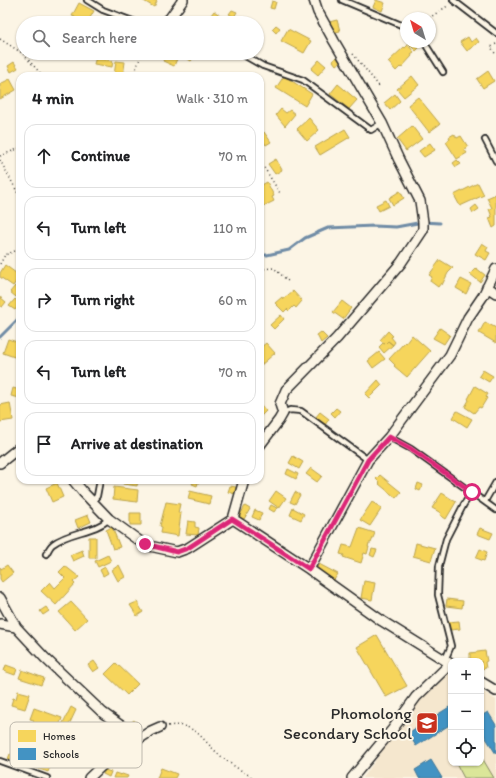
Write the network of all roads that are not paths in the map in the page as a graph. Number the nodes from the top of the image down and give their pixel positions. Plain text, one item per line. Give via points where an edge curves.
1 (87, 0) edge
2 (183, 0) edge
3 (314, 0) edge
4 (342, 0) edge
5 (454, 1) edge
6 (119, 16) edge
7 (170, 16) edge
8 (400, 24) edge
9 (496, 32) edge
10 (428, 48) edge
11 (252, 60) edge
12 (443, 72) dead end
13 (382, 123) junction
14 (485, 140) dead end
15 (496, 161) edge
16 (496, 269) edge
17 (488, 287) junction
18 (496, 293) edge
19 (283, 413) junction
20 (389, 437) junction
21 (264, 440) edge
22 (16, 450) edge
23 (368, 460) junction
24 (0, 463) edge
25 (496, 482) edge
26 (76, 484) edge
27 (99, 484) edge
28 (243, 484) edge
29 (472, 492) junction
30 (485, 501) junction
31 (92, 502) junction
32 (496, 510) edge
33 (109, 519) junction
34 (232, 519) junction
35 (46, 554) dead end
36 (309, 569) junction
37 (0, 598) edge
38 (0, 624) edge
39 (16, 627) junction
40 (450, 658) edge
41 (448, 662) edge
42 (448, 664) edge
43 (484, 684) edge
44 (496, 691) edge
45 (116, 722) edge
46 (160, 727) road end
47 (142, 737) edge
48 (0, 761) edge
49 (10, 765) edge
50 (19, 768) edge
51 (100, 768) edge
52 (47, 778) edge
53 (89, 778) edge
54 (352, 778) edge

1 - 6 lane
2 - 7 street
3 - 13 street via 318,12
4 - 8 lane
5 - 9 lane
10 - 12 lane
11 - 13 lane via 303,80 371,130
13 - 19 street via 420,201 423,230 401,263 337,338 286,390 280,404
14 - 15 lane
16 - 17 street
17 - 18 street
17 - 20 street via 468,318 450,355
19 - 21 street
19 - 23 lane via 290,410 301,411
20 - 23 street
20 - 29 lane via 411,449
22 - 24 street
23 - 36 street
25 - 30 lane
26 - 31 street
27 - 31 lane via 97,496
28 - 34 street
29 - 30 lane
29 - 40 lane via 446,539 439,566 438,595 451,646
30 - 32 lane
31 - 33 street
33 - 34 street via 145,544 177,552 188,548
33 - 35 lane via 103,525 65,537 52,544
34 - 36 street
36 - 41 street via 382,622
37 - 39 street
38 - 39 street
39 - 45 street via 44,658
42 - 54 street via 416,697
43 - 44 street
46 - 47 street
48 - 49 lane
50 - 52 lane
51 - 53 street

